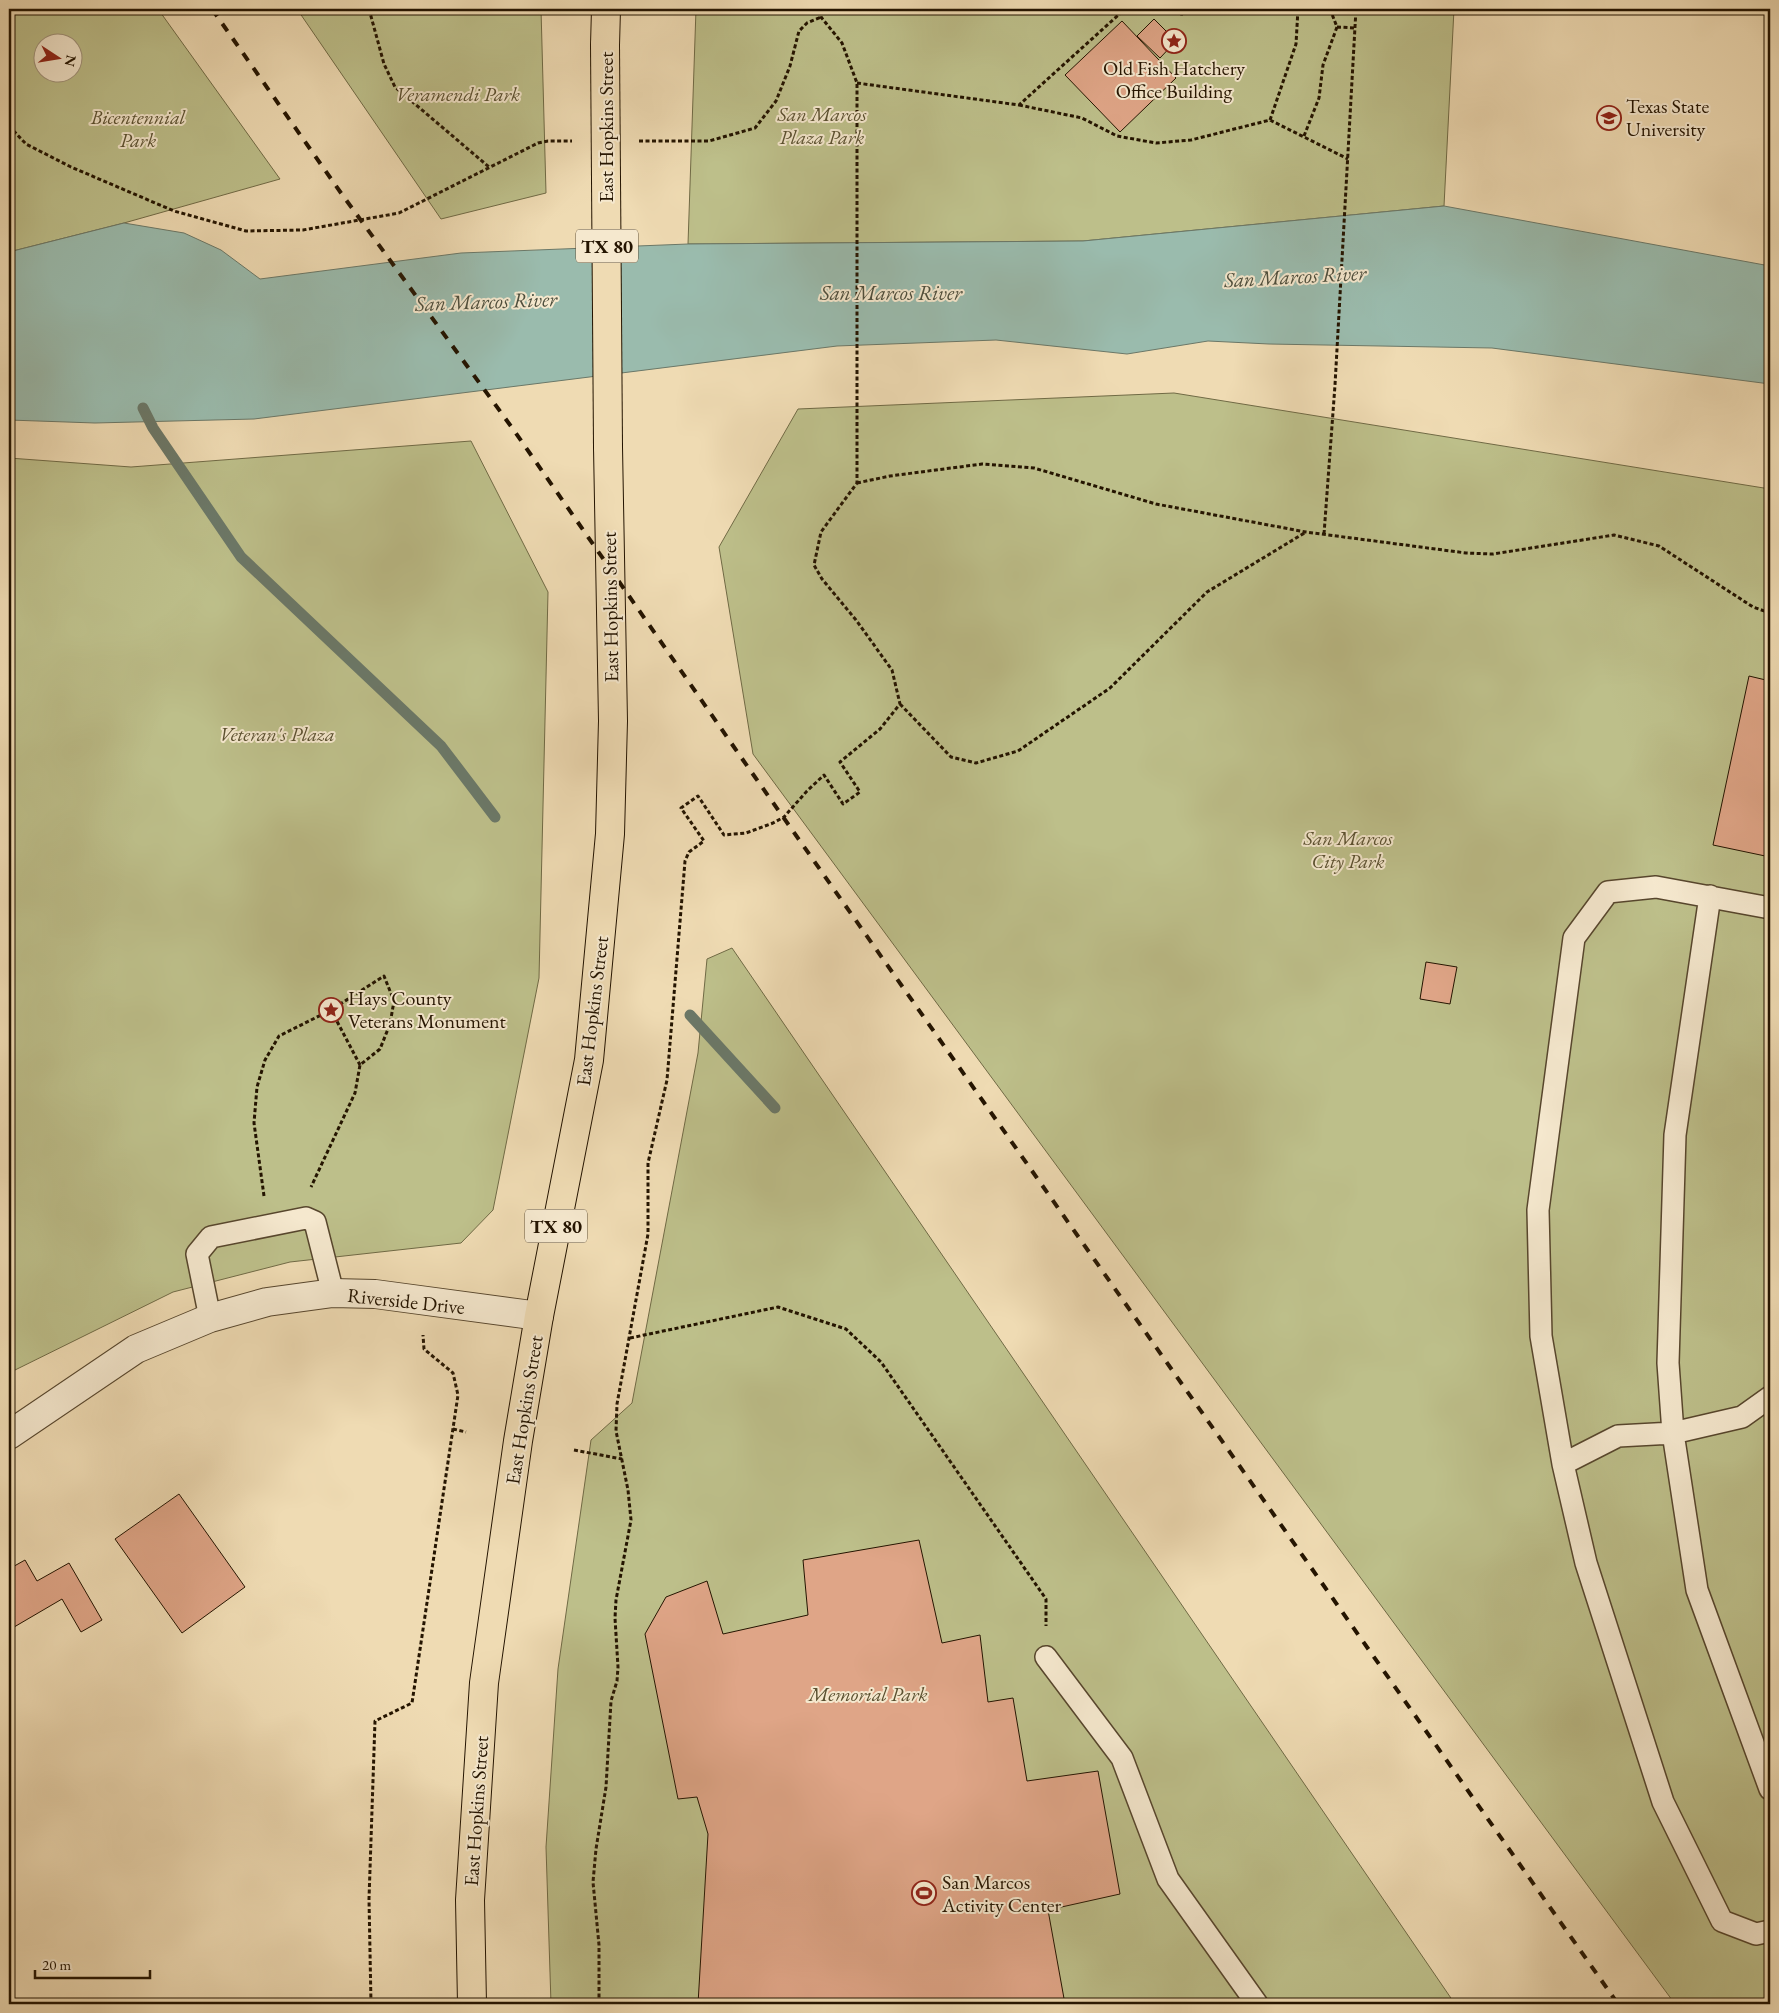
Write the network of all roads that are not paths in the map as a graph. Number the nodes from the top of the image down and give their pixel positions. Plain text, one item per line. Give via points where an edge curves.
1 (606, 9) edge
2 (1710, 896) junction
3 (1770, 908) edge
4 (333, 1293) junction
5 (539, 1316) junction
6 (210, 1318) junction
7 (1770, 1397) edge
8 (1673, 1433) junction
9 (9, 1435) edge
10 (1563, 1464) junction
11 (1046, 1658) road end
12 (1770, 1789) edge
13 (1770, 1931) edge
14 (472, 2004) edge
15 (1257, 2004) edge

1 - 5 main road, East Hopkins Street / TX 80, bridge via 613,721 610,834 589,1060
2 - 3 lane
2 - 8 lane via 1675,1135 1668,1363
2 - 10 lane via 1656,887 1608,892 1574,938 1538,1210 1541,1336
4 - 5 street, Riverside Drive via 419,1299
4 - 6 street, Riverside Drive via 267,1302
4 - 6 lane via 315,1222 306,1218 211,1237 197,1254
5 - 14 main road, East Hopkins Street / TX 80 via 484,1683 470,1900
6 - 9 street, Riverside Drive via 136,1349
7 - 8 lane via 1742,1417
8 - 10 lane via 1618,1436
8 - 12 lane via 1697,1590
10 - 13 lane via 1586,1563 1663,1802 1722,1921 1756,1934
11 - 15 lane via 1122,1758 1168,1878

